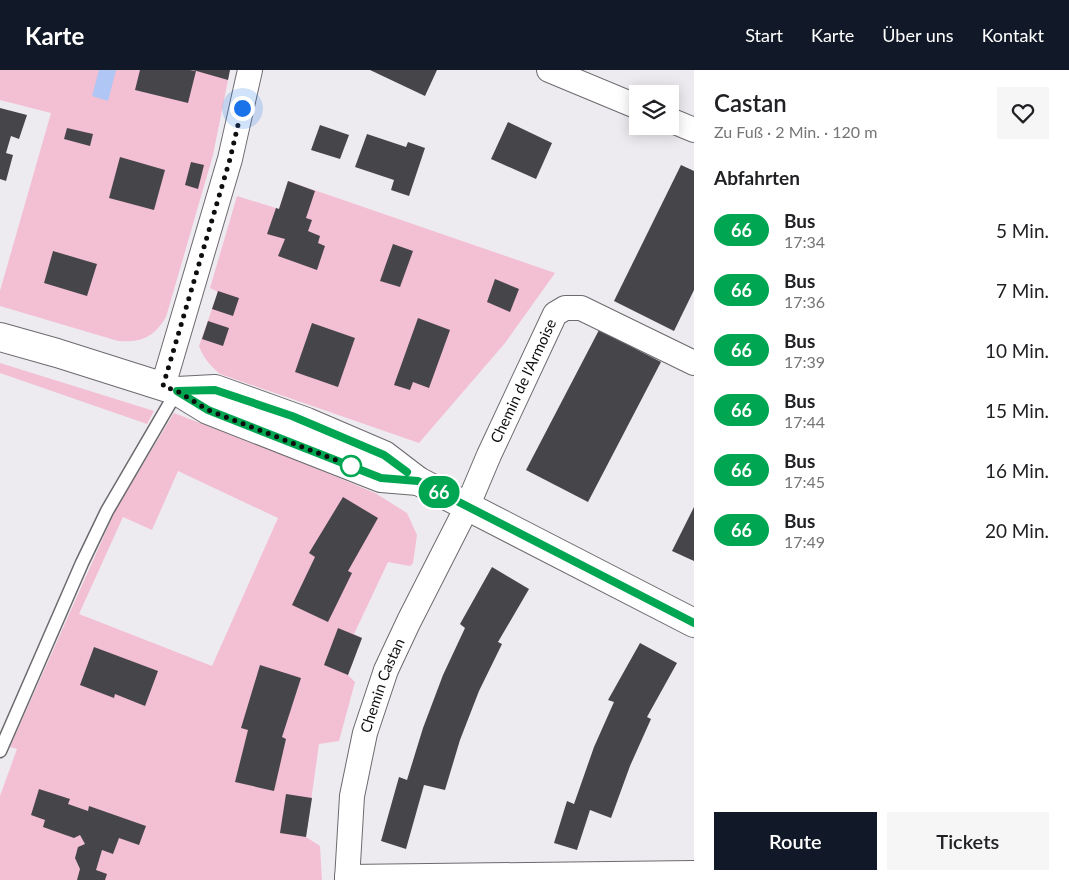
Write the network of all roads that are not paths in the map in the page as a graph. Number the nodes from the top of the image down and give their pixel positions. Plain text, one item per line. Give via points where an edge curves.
1 (250, 70) edge
2 (549, 70) edge
3 (629, 104) edge
4 (679, 124) edge
5 (694, 130) edge
6 (0, 337) edge
7 (694, 363) edge
8 (170, 389) junction
9 (468, 507) junction
10 (694, 623) edge
11 (0, 752) edge
12 (694, 873) edge
13 (347, 878) edge

1 - 8 street
2 - 3 street
4 - 5 street
6 - 8 street
7 - 9 street, Chemin de l'Armoise via 581,308 565,308 555,314
8 - 9 street via 215,390 307,422 384,455 418,481
8 - 11 lane via 82,563
9 - 10 street
9 - 13 street, Chemin Castan via 386,670 365,733 352,796
12 - 13 street

